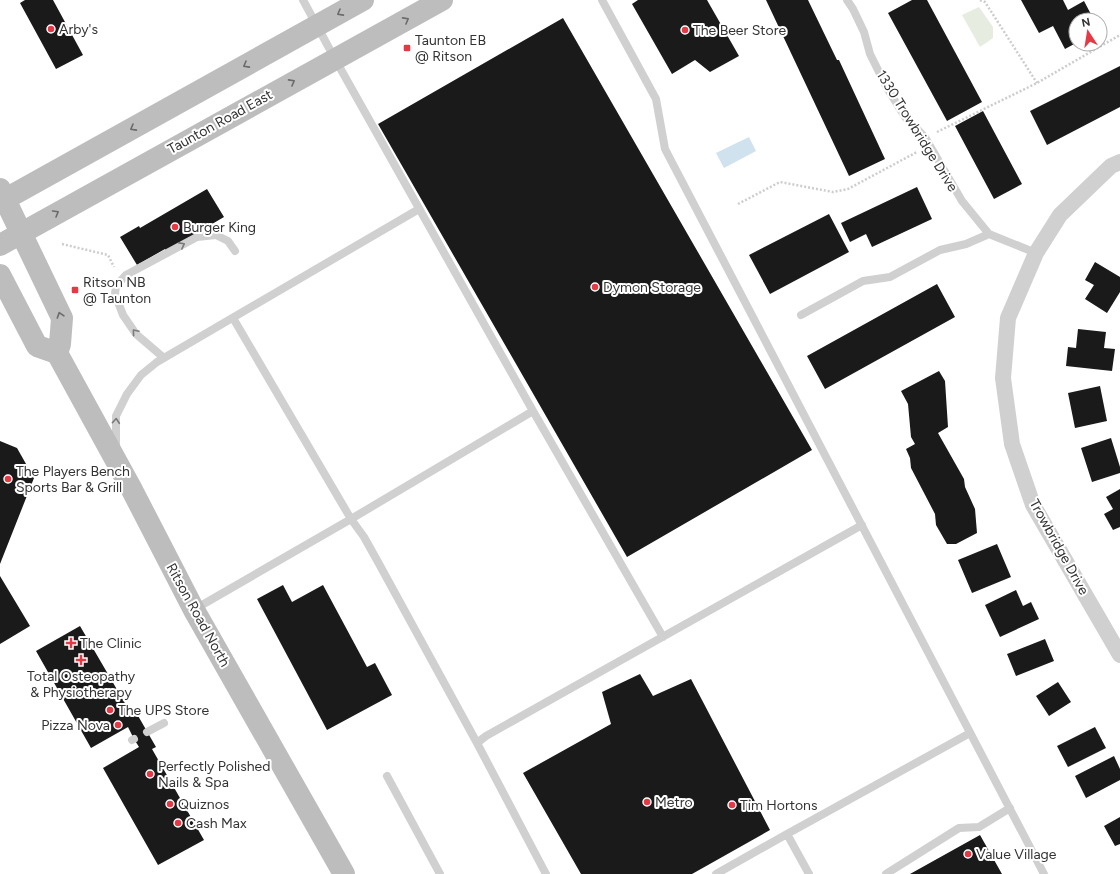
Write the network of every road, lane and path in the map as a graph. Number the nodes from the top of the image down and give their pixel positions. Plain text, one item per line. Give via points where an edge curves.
1 (303, 0) edge
2 (363, 0) edge
3 (442, 0) edge
4 (602, 0) edge
5 (847, 0) edge
6 (980, 0) edge
7 (317, 25) junction
8 (1120, 35) edge
9 (334, 59) junction
10 (1037, 83) junction
11 (925, 137) junction
12 (930, 146) junction
13 (1120, 162) edge
14 (2, 197) edge
15 (738, 204) dead end
16 (419, 209) junction
17 (22, 233) junction
18 (989, 234) junction
19 (62, 244) dead end
20 (0, 245) edge
21 (236, 251) dead end
22 (1036, 253) junction
23 (0, 276) edge
24 (120, 281) junction
25 (801, 314) dead end
26 (233, 318) junction
27 (57, 353) junction
28 (161, 360) junction
29 (533, 411) junction
30 (116, 459) junction
31 (351, 519) junction
32 (862, 525) junction
33 (194, 610) junction
34 (663, 637) junction
35 (1120, 655) edge
36 (164, 722) dead end
37 (147, 732) dead end
38 (970, 733) junction
39 (477, 743) junction
40 (387, 776) dead end
41 (1010, 808) junction
42 (787, 834) junction
43 (344, 874) edge
44 (440, 874) edge
45 (546, 874) edge
46 (716, 874) edge
47 (809, 874) edge
48 (886, 874) edge
49 (1044, 874) edge

1 - 7 lane
2 -> 7 main road
9 -> 3 main road, Taunton Road East
4 - 32 lane via 656,99 665,149
5 - 11 lane, 1330 Trowbridge Drive via 864,32 870,54 887,88 905,117
6 - 10 path via 985,2 998,20
7 - 9 lane
7 -> 14 main road
8 - 10 path
9 - 16 lane
17 -> 9 main road, Taunton Road East
10 - 11 path
11 - 12 lane, 1330 Trowbridge Drive
12 - 15 path via 848,189 833,192 780,182
12 - 18 lane, 1330 Trowbridge Drive via 962,201
13 - 22 street, Trowbridge Drive via 1111,166 1060,215
14 - 17 main road
16 - 26 lane
16 - 29 lane
17 - 20 main road, Taunton Road East
27 -> 17 main road via 62,318
18 - 22 lane, 1330 Trowbridge Drive
18 - 25 lane via 966,244 940,250 890,277 863,281
19 - 24 path via 108,254
24 -> 21 lane via 126,275 197,237 216,235 228,241
22 - 35 street, Trowbridge Drive via 1008,318 1003,378 1012,444 1033,505
23 - 27 main road via 37,346
28 -> 24 lane via 122,315 115,294
26 - 28 lane
26 - 31 lane
27 - 30 main road, Ritson Road North
30 -> 28 lane via 116,416 127,394 141,375
29 - 31 lane
29 - 34 lane
30 - 33 main road, Ritson Road North
31 - 33 lane
31 - 39 lane via 364,537
32 - 34 lane
32 - 38 lane
33 - 43 main road, Ritson Road North
34 - 39 lane
36 - 37 lane
38 - 41 lane
38 - 42 lane
39 - 45 lane
40 - 44 lane
41 - 48 lane via 979,827 959,828
41 - 49 lane
42 - 46 lane
42 - 47 lane

